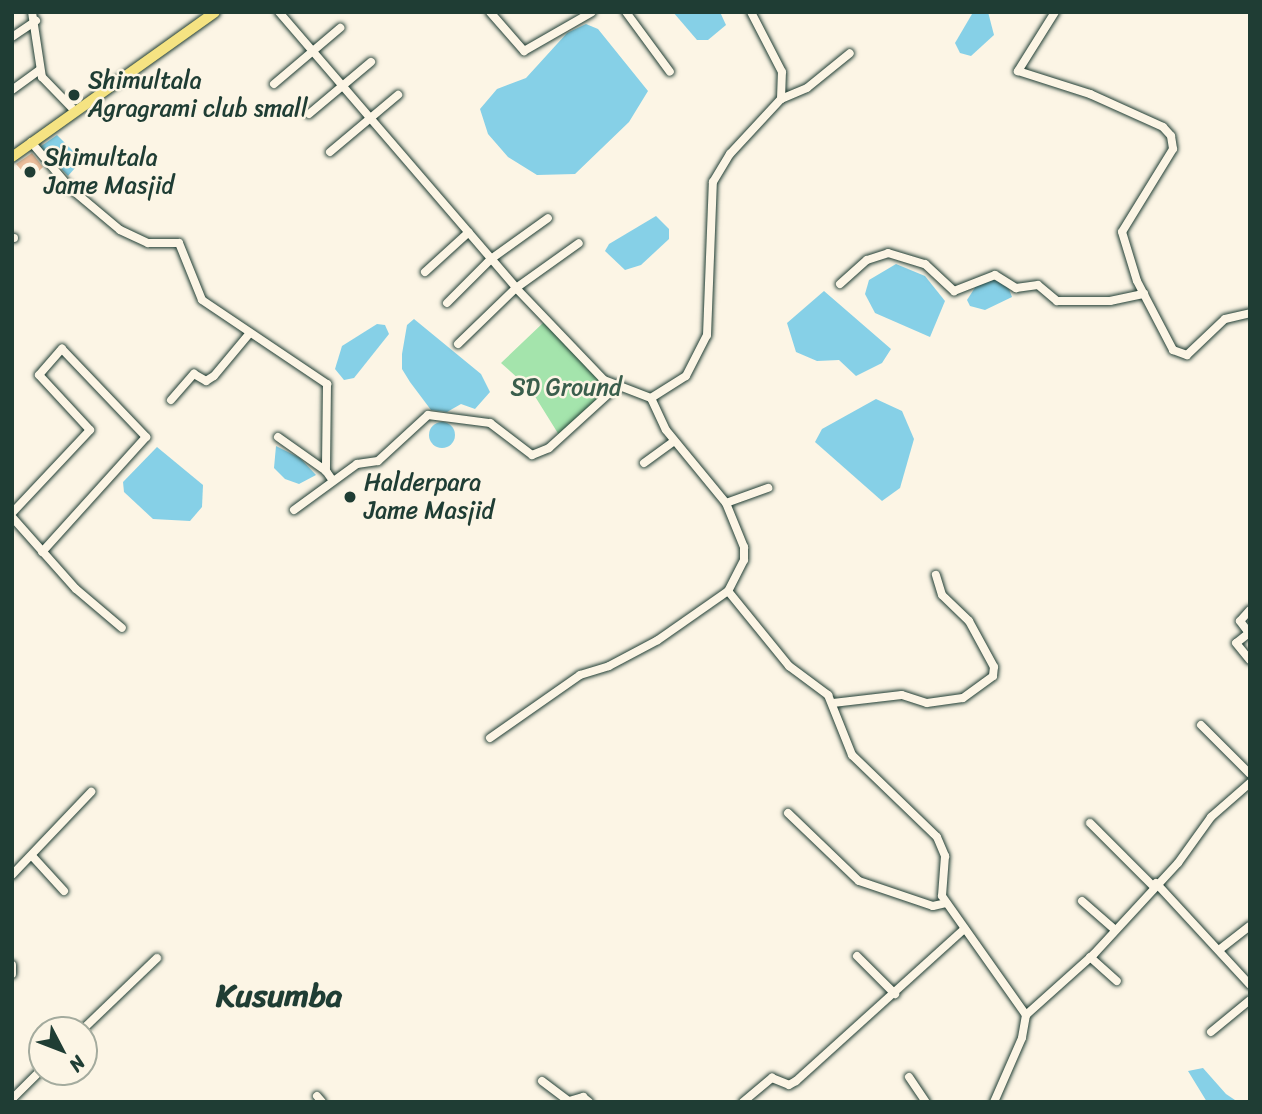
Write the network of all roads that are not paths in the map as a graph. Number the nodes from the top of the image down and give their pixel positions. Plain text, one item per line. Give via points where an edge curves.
1 (32, 12) edge
2 (215, 12) edge
3 (279, 12) edge
4 (490, 12) edge
5 (592, 12) edge
6 (626, 12) edge
7 (751, 12) edge
8 (1055, 12) edge
9 (36, 21) junction
10 (340, 29) dead end
11 (12, 37) edge
12 (313, 51) junction
13 (850, 53) dead end
14 (371, 62) dead end
15 (40, 70) junction
16 (670, 72) dead end
17 (274, 84) dead end
18 (342, 86) junction
19 (12, 90) edge
20 (398, 95) dead end
21 (781, 99) junction
22 (74, 110) junction
23 (309, 114) dead end
24 (369, 118) junction
25 (31, 142) junction
26 (330, 152) dead end
27 (12, 157) edge
28 (548, 218) dead end
29 (469, 232) junction
30 (579, 243) dead end
31 (491, 259) junction
32 (425, 272) dead end
33 (840, 284) dead end
34 (516, 288) junction
35 (1144, 294) junction
36 (447, 303) dead end
37 (1250, 313) edge
38 (249, 334) junction
39 (457, 344) dead end
40 (615, 388) junction
41 (651, 398) junction
42 (171, 400) dead end
43 (278, 437) dead end
44 (674, 441) junction
45 (644, 463) dead end
46 (326, 471) junction
47 (333, 481) junction
48 (768, 488) dead end
49 (726, 503) junction
50 (294, 510) dead end
51 (12, 515) edge
52 (42, 552) junction
53 (936, 575) dead end
54 (728, 591) junction
55 (1250, 610) edge
56 (122, 628) dead end
57 (1250, 660) edge
58 (833, 703) junction
59 (1201, 725) dead end
60 (490, 738) dead end
61 (1250, 774) edge
62 (1250, 783) edge
63 (91, 792) dead end
64 (788, 813) dead end
65 (1090, 823) dead end
66 (33, 857) junction
67 (12, 875) edge
68 (1154, 885) junction
69 (64, 891) dead end
70 (1082, 901) dead end
71 (946, 903) junction
72 (1250, 926) edge
73 (964, 929) junction
74 (1114, 929) junction
75 (1219, 950) junction
76 (856, 956) dead end
77 (1090, 957) junction
78 (157, 958) dead end
79 (12, 965) edge
80 (12, 974) edge
81 (1117, 981) dead end
82 (1250, 985) edge
83 (895, 995) junction
84 (1250, 1000) edge
85 (97, 1016) edge
86 (1026, 1016) junction
87 (1211, 1032) dead end
88 (909, 1077) dead end
89 (542, 1081) dead end
90 (28, 1083) edge
91 (12, 1099) edge
92 (589, 1102) edge
93 (743, 1102) edge
94 (926, 1102) edge
95 (994, 1102) edge

1 - 9 street
2 - 22 main road
3 - 12 street
4 - 5 street via 524,51
6 - 16 street
7 - 21 street via 782,72
8 - 35 street via 1018,71 1090,94 1163,127 1171,136 1172,149 1122,232
9 - 11 street
9 - 15 street
10 - 12 street
12 - 17 street
12 - 18 street
13 - 21 street via 807,88
14 - 18 street
15 - 19 street
15 - 22 street
18 - 23 street
18 - 24 street
20 - 24 street
21 - 41 street via 730,154 713,182 707,335 685,376
22 - 25 main road
24 - 26 street
24 - 29 street
25 - 27 main road
25 - 38 street via 70,188 120,230 148,243 179,243 197,293
28 - 31 street
29 - 31 street
29 - 32 street
30 - 34 street
31 - 34 street
31 - 36 street
33 - 35 street via 867,260 888,253 925,264 954,291 995,275 1018,288 1038,285 1057,301 1110,301
34 - 39 street
34 - 40 street
35 - 37 street via 1179,355 1186,355 1225,319
38 - 42 street via 214,376 206,381 194,374
38 - 46 street via 330,391
40 - 41 street via 641,391
40 - 47 street via 540,454 524,452 490,423 434,414 410,428 378,461 357,464
41 - 44 street
43 - 46 street
44 - 45 street
44 - 49 street
46 - 47 street
47 - 50 street
48 - 49 street
49 - 54 street via 744,547 744,560
51 - 52 street
51 - 52 street via 90,430 39,375 62,349 146,437
52 - 56 street via 75,589
53 - 58 street via 942,595 969,621 994,667 993,677 963,698 927,703 902,695
54 - 58 street via 782,658
54 - 60 street via 658,640 609,666 580,675
55 - 57 street via 1240,621 1249,633 1236,643
58 - 71 street via 848,751 943,846 940,887
59 - 61 street
62 - 68 street via 1211,817
63 - 66 street
64 - 71 street via 859,881 933,906
65 - 68 street
66 - 67 street
66 - 69 street
68 - 74 street
68 - 75 street
70 - 74 street
71 - 73 street
72 - 75 street
73 - 83 street
73 - 86 street
74 - 77 street
75 - 82 street
76 - 83 street
77 - 81 street
77 - 86 street
78 - 85 street
79 - 80 street
83 - 93 street via 793,1084 772,1078
84 - 87 street
86 - 95 street via 1022,1038
88 - 94 street
89 - 92 street via 569,1101
90 - 91 street

